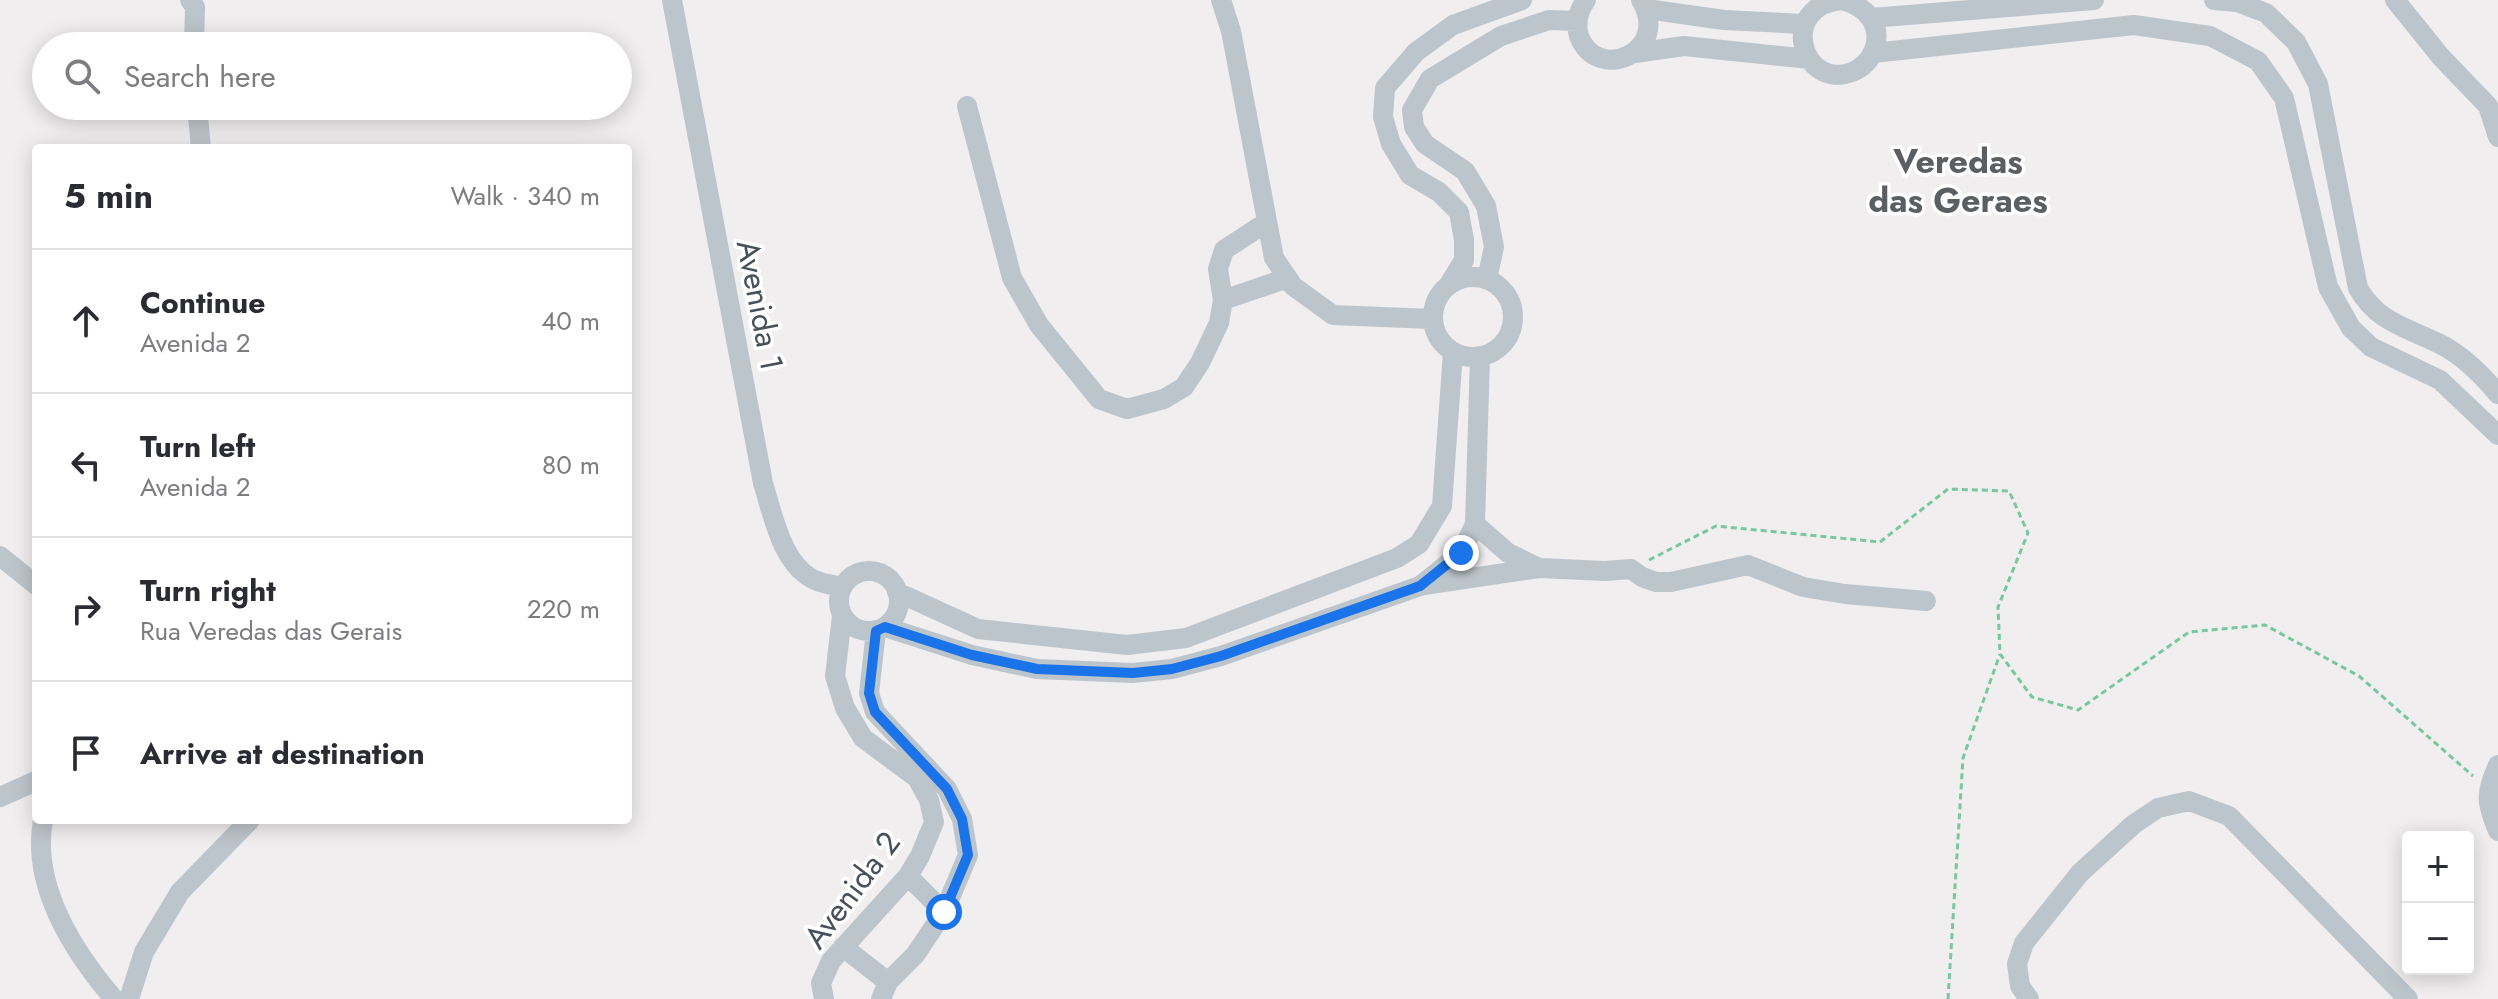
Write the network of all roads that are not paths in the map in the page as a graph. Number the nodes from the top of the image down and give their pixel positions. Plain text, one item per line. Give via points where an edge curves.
1 (672, 0) edge
2 (1221, 0) edge
3 (1522, 0) edge
4 (1586, 0) edge
5 (1842, 0) edge
6 (2094, 0) edge
7 (2214, 0) edge
8 (2395, 0) edge
9 (195, 2) edge
10 (1644, 5) edge
11 (1871, 18) junction
12 (1577, 21) junction
13 (1804, 24) junction
14 (194, 32) edge
15 (1635, 53) junction
16 (1873, 53) junction
17 (1809, 59) junction
18 (967, 106) dead end
19 (198, 120) edge
20 (2498, 137) edge
21 (201, 144) edge
22 (1267, 222) junction
23 (1288, 278) junction
24 (1487, 279) junction
25 (1450, 283) junction
26 (1223, 300) junction
27 (1432, 319) junction
28 (1453, 352) junction
29 (1480, 356) junction
30 (2498, 394) edge
31 (2498, 435) edge
32 (1475, 524) junction
33 (0, 556) edge
34 (1539, 568) junction
35 (32, 582) edge
36 (1420, 586) junction
37 (842, 587) junction
38 (897, 592) junction
39 (1926, 601) dead end
40 (842, 616) junction
41 (881, 629) junction
42 (2498, 765) edge
43 (32, 783) edge
44 (0, 797) edge
45 (43, 824) edge
46 (246, 824) edge
47 (2498, 831) edge
48 (908, 876) junction
49 (944, 912) junction
50 (843, 947) junction
51 (885, 991) edge
52 (129, 998) edge
53 (824, 999) edge
54 (2029, 999) edge
55 (2408, 999) edge

1 - 37 street, Avenida 1 via 763,483 781,541 796,565 814,580
2 - 22 street
3 - 25 street via 1453,25 1416,52 1385,88 1383,117 1410,175 1459,212 1464,260
4 - 12 street
5 - 11 street
5 - 13 street via 1819,6
6 - 11 street
7 - 30 street via 2266,13 2296,42 2318,84 2358,288 2368,306 2395,325 2444,345
8 - 20 street via 2488,106
9 - 14 street
10 - 13 street via 1724,20
10 - 15 street via 1648,34
11 - 16 street via 1876,29
12 - 15 street via 1583,43 1601,58
12 - 24 street via 1549,20 1501,36 1430,79 1412,110 1414,127 1425,144 1465,171 1486,206 1494,247
13 - 17 street via 1803,48
15 - 17 street via 1684,46
16 - 17 street via 1855,71 1843,74 1830,74
16 - 31 street via 2134,25 2210,36 2258,61 2284,98 2328,287 2351,328 2371,347 2440,380
18 - 26 street via 1012,278 1039,325 1099,399 1127,409 1184,387 1219,323
19 - 21 street
22 - 23 street via 1274,258
22 - 26 street via 1224,250 1218,269
23 - 26 street
23 - 27 street via 1333,315
24 - 25 street via 1475,276
24 - 29 street via 1507,295 1513,319 1504,343
25 - 27 street via 1440,293
27 - 28 street via 1442,344
28 - 29 street
28 - 38 street via 1442,506 1419,544 1397,558 1186,638 1127,645 978,629
29 - 32 street
32 - 34 street via 1508,553
32 - 36 street via 1461,553
33 - 35 street
34 - 36 street
34 - 39 street via 1631,569 1656,582 1671,582 1748,565 1803,587
36 - 41 street via 1221,656 1133,673 1037,669
37 - 38 street via 867,571 887,577
37 - 40 street
38 - 41 street via 897,611
40 - 41 street via 857,630
40 - 48 street, Avenida 2 via 835,676 845,708 863,738 917,778 929,800 934,822
41 - 49 street via 869,693 875,712 947,789 962,819 968,855
42 - 47 street via 2487,789
43 - 44 street
45 - 52 street via 42,866 60,922 96,978
46 - 52 street via 180,892 144,952
48 - 49 street
48 - 50 street, Avenida 2
49 - 51 street
50 - 51 street
50 - 53 street, Avenida 2 via 821,983
54 - 55 street via 2020,986 2017,964 2024,943 2080,873 2158,808 2189,801 2229,816

